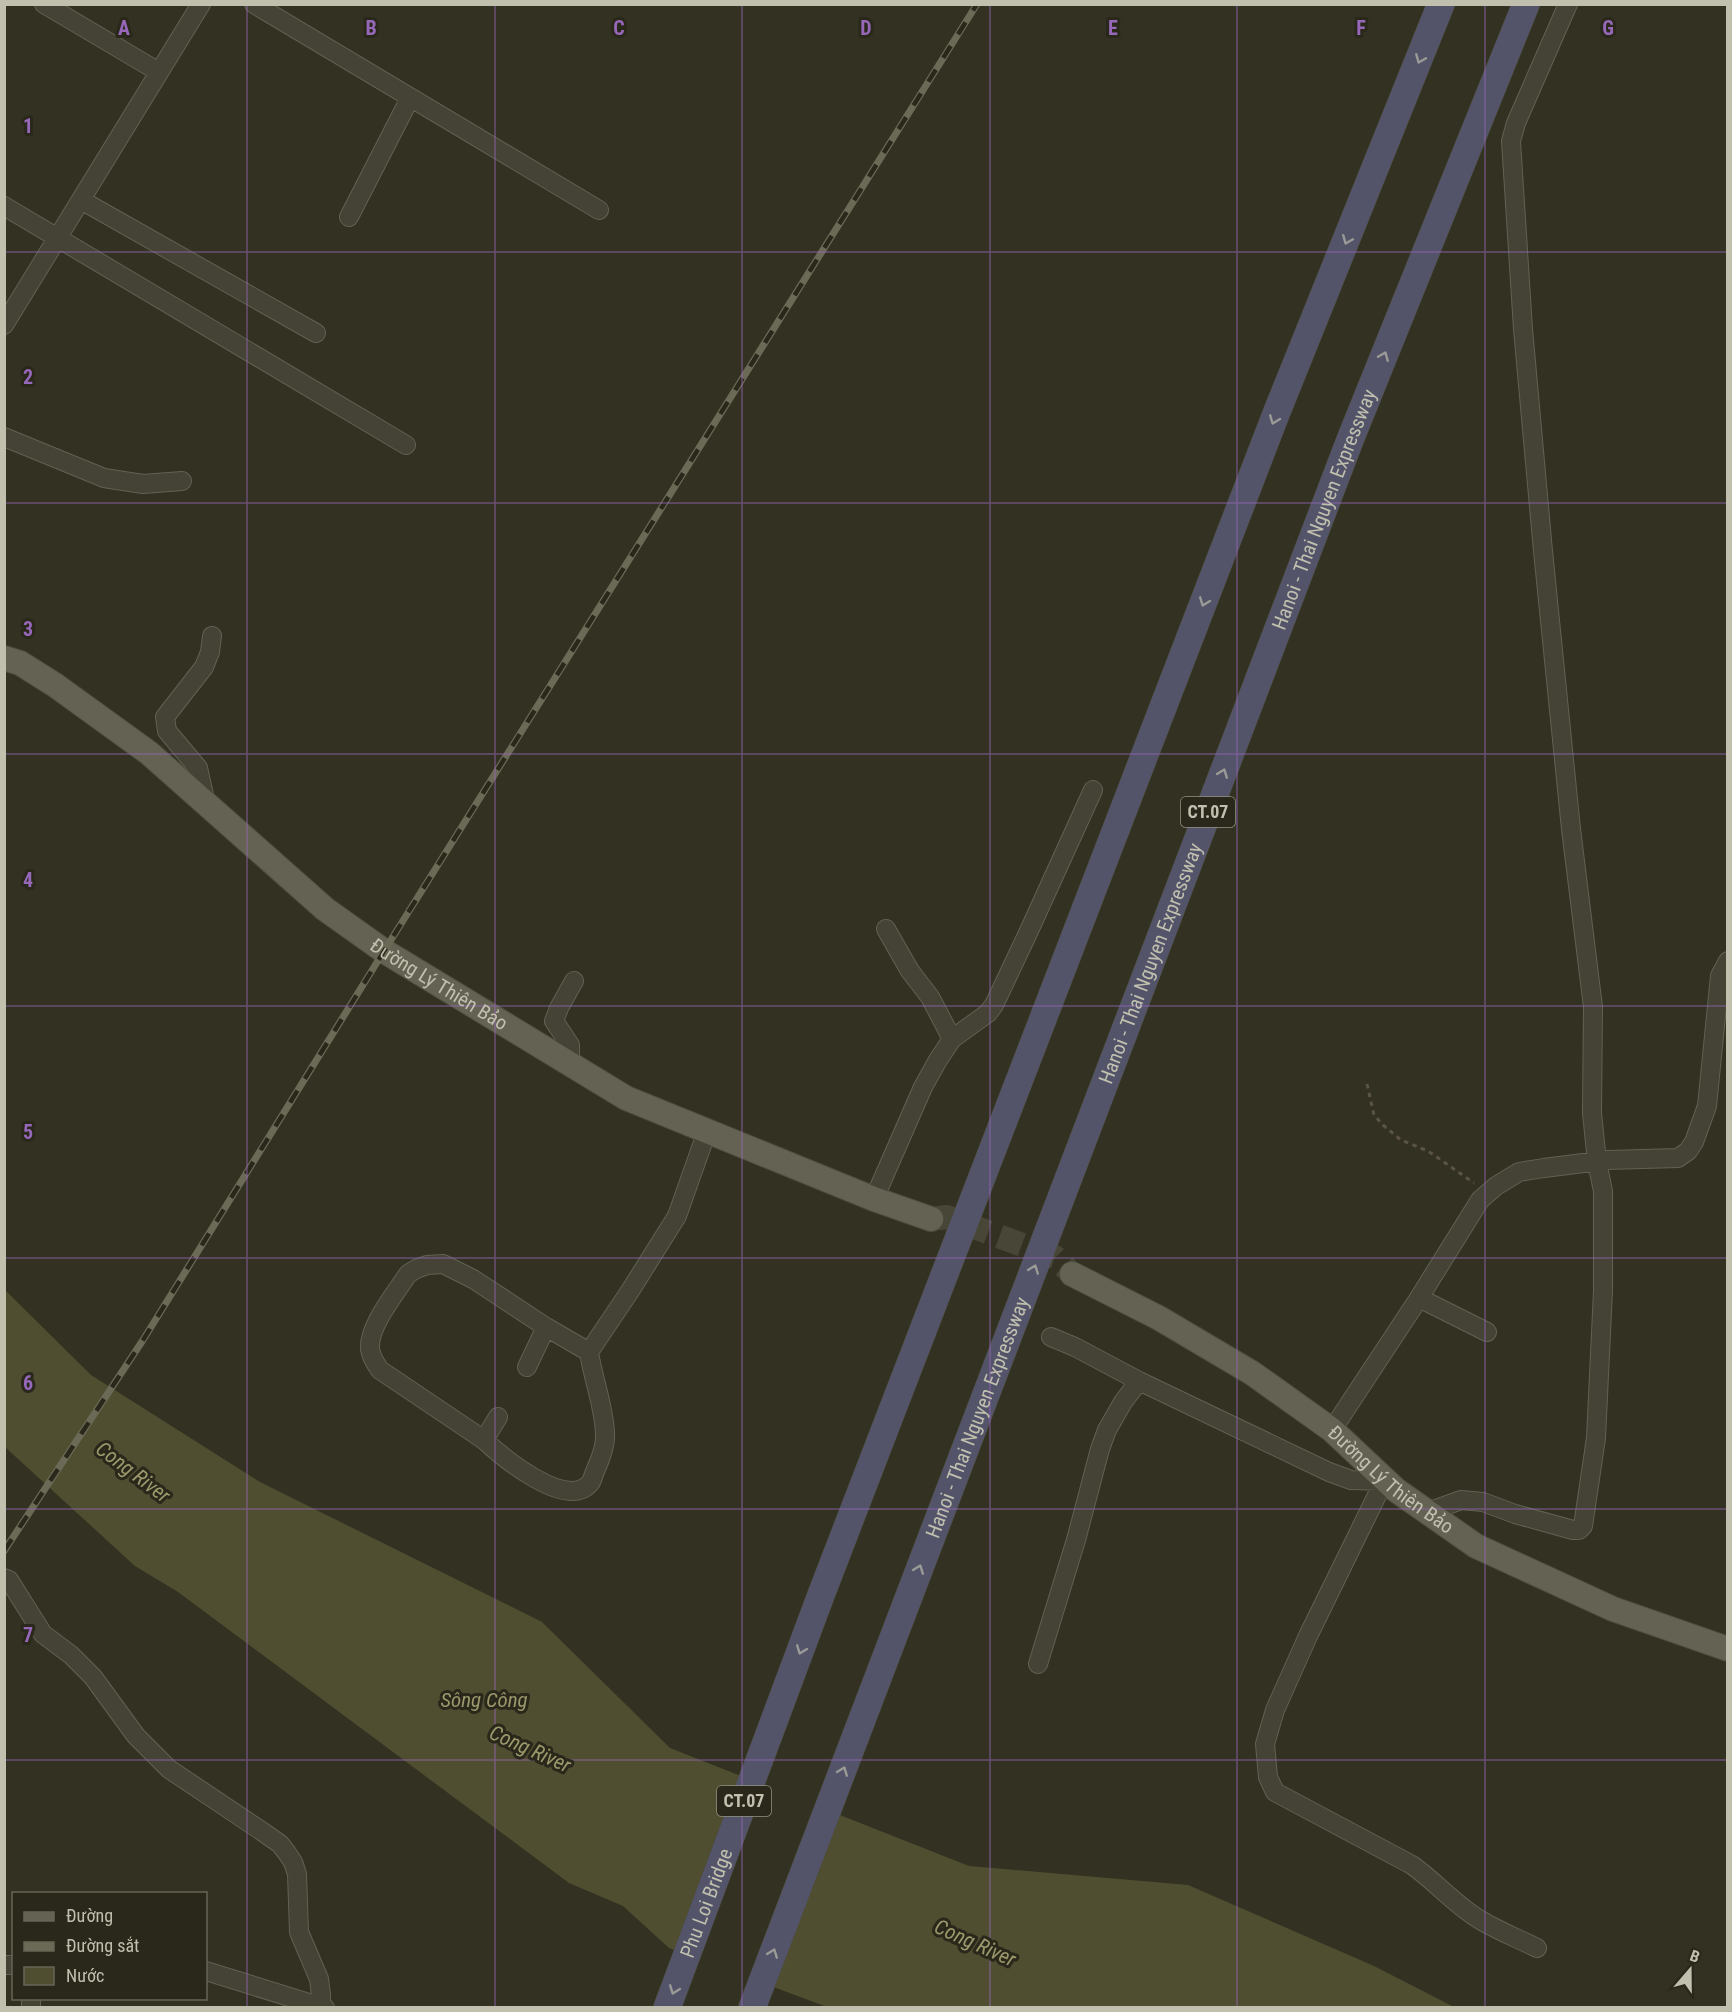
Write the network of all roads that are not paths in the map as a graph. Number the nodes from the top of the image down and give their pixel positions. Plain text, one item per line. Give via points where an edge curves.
1 (44, 4) edge
2 (201, 4) edge
3 (254, 4) edge
4 (1442, 4) edge
5 (1526, 4) edge
6 (1568, 4) edge
7 (159, 72) junction
8 (410, 98) junction
9 (81, 200) junction
10 (4, 206) edge
11 (599, 210) dead end
12 (350, 217) dead end
13 (58, 237) junction
14 (4, 325) edge
15 (316, 333) dead end
16 (4, 437) edge
17 (406, 445) dead end
18 (182, 481) dead end
19 (212, 636) dead end
20 (4, 658) edge
21 (1093, 790) dead end
22 (207, 804) junction
23 (886, 929) dead end
24 (1728, 961) edge
25 (574, 981) dead end
26 (952, 1039) junction
27 (570, 1064) junction
28 (707, 1131) junction
29 (1597, 1162) junction
30 (874, 1199) junction
31 (931, 1219) tunnel mouth
32 (1072, 1274) tunnel mouth
33 (1419, 1298) junction
34 (546, 1327) junction
35 (1487, 1332) dead end
36 (1051, 1337) dead end
37 (589, 1352) junction
38 (528, 1367) dead end
39 (1139, 1381) junction
40 (498, 1417) dead end
41 (1332, 1431) junction
42 (484, 1440) junction
43 (1384, 1480) junction
44 (1428, 1512) junction
45 (4, 1578) edge
46 (1728, 1649) edge
47 (1038, 1664) dead end
48 (1537, 1948) dead end
49 (207, 1971) edge
50 (323, 2006) edge
51 (667, 2007) edge
52 (752, 2007) edge

1 - 7 street
2 - 7 street
3 - 8 street
4 -> 51 highway, Phu Loi Bridge / CT.07 via 1276,414 821,1595
52 -> 5 highway, Hanoi - Thai Nguyen Expressway / CT.07 via 1350,440
6 - 29 street via 1510,141 1543,551 1593,1006 1592,1113
7 - 9 street
8 - 11 street
8 - 12 street
9 - 13 street
9 - 15 street
10 - 13 street
13 - 14 street
13 - 17 street
16 - 18 street via 104,478 143,484
19 - 22 street via 204,667 165,717 167,730 198,768
20 - 22 main road, Đường Lý Thiên Bảo via 20,663 149,753
21 - 26 street via 994,1005
22 - 27 main road, Đường Lý Thiên Bảo via 325,909 384,951
23 - 26 street
24 - 29 street via 1720,976 1707,1106 1694,1142 1678,1158
25 - 27 street via 554,1021 570,1045
26 - 30 street via 923,1086
27 - 28 main road, Đường Lý Thiên Bảo via 626,1098
28 - 30 main road, Đường Lý Thiên Bảo
28 - 37 street via 677,1216
29 - 33 street via 1519,1172 1488,1192
29 - 44 street via 1603,1191 1603,1291 1596,1438 1583,1526 1573,1530 1483,1502 1461,1500
30 - 31 main road, Đường Lý Thiên Bảo
32 - 41 main road, Đường Lý Thiên Bảo via 1159,1318 1252,1373
33 - 35 street
33 - 41 street
34 - 37 street
34 - 38 street
34 - 42 street via 443,1263 408,1274 374,1328 370,1347 380,1370
36 - 39 street
37 - 42 street via 606,1436 590,1483 579,1489 562,1490 529,1476
39 - 43 street via 1329,1472 1351,1480
39 - 47 street via 1123,1402 1100,1449
40 - 42 street
41 - 43 main road, Đường Lý Thiên Bảo
43 - 44 main road, Đường Lý Thiên Bảo
43 - 48 street via 1275,1710 1265,1744 1268,1778 1275,1792 1412,1865 1481,1921
44 - 46 main road, Đường Lý Thiên Bảo via 1476,1546 1613,1609
45 - 50 street via 43,1634 93,1677 136,1736 169,1769 287,1852 297,1874 298,1932 319,1979
49 - 50 street

